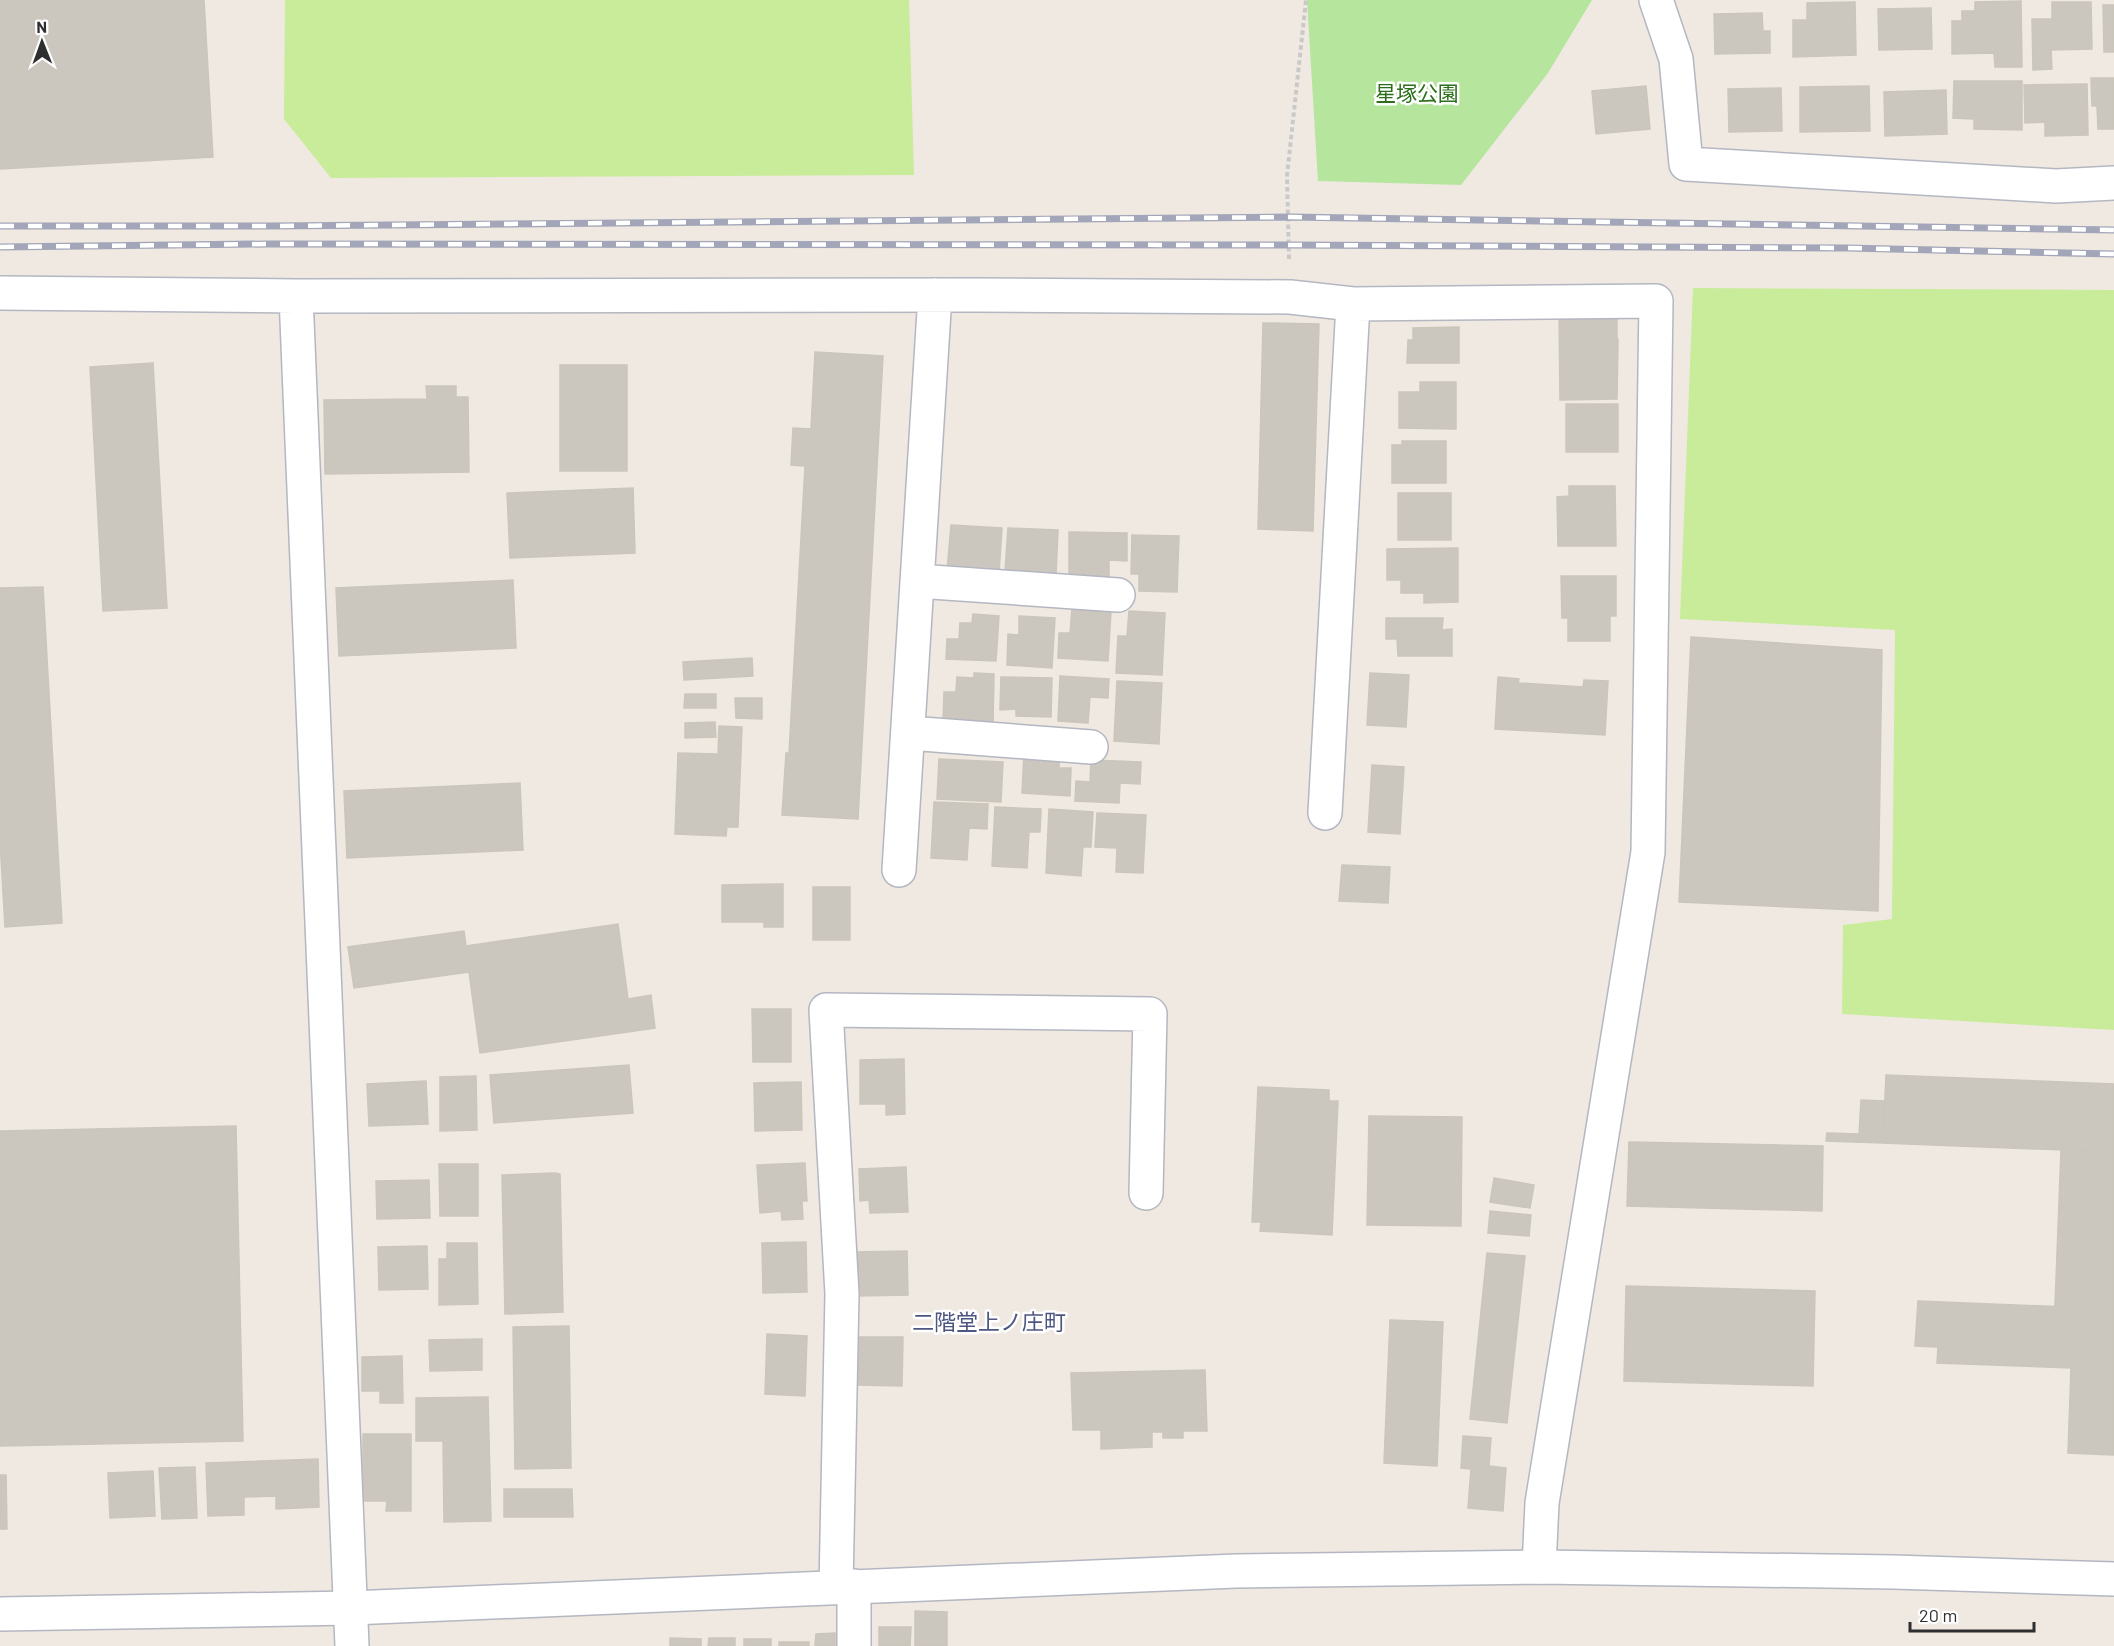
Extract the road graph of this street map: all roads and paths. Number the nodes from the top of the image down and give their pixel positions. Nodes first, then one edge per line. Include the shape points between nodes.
1 (1306, 0) edge
2 (1656, 0) edge
3 (2114, 183) edge
4 (0, 293) edge
5 (934, 295) junction
6 (296, 296) junction
7 (1290, 297) junction
8 (1353, 304) junction
9 (917, 581) junction
10 (1118, 595) dead end
11 (909, 733) junction
12 (1091, 747) dead end
13 (1325, 813) dead end
14 (899, 870) dead end
15 (1146, 1193) dead end
16 (1539, 1567) junction
17 (2114, 1579) edge
18 (845, 1587) junction
19 (351, 1608) junction
20 (0, 1614) edge
21 (352, 1646) edge
22 (854, 1646) edge

1 - 7 path via 1287,176
2 - 3 street via 1676,59 1686,165 2056,186
4 - 6 street
5 - 6 street
5 - 7 street
5 - 9 street
6 - 19 street
7 - 8 street
8 - 13 street
8 - 16 street via 1656,301 1648,852 1542,1503
9 - 10 street
9 - 11 street
11 - 12 street
11 - 14 street
15 - 18 street via 1150,1014 826,1010 842,1294
16 - 17 street
16 - 18 street via 1236,1571
18 - 19 street
18 - 22 street
19 - 20 street
19 - 21 street

